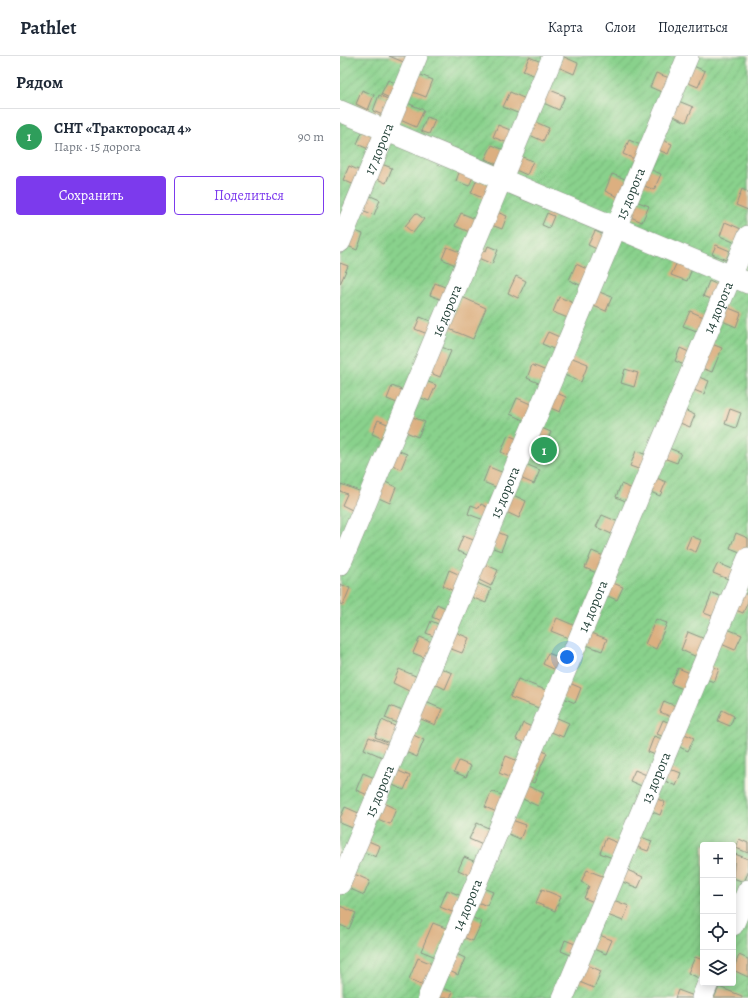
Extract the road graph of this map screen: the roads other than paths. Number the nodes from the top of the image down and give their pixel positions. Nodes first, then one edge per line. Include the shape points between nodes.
1 (417, 56) edge
2 (553, 56) edge
3 (688, 56) edge
4 (340, 111) edge
5 (386, 129) junction
6 (502, 180) junction
7 (616, 228) junction
8 (748, 236) edge
9 (340, 242) edge
10 (740, 279) edge
11 (748, 558) edge
12 (340, 565) edge
13 (340, 884) edge
14 (748, 890) edge
15 (736, 918) edge
16 (707, 986) edge
17 (428, 998) edge
18 (563, 998) edge
19 (702, 998) edge

1 - 5 street, 17 дорога
2 - 6 street, 16 дорога
3 - 7 street, 15 дорога
4 - 5 street
5 - 6 street
5 - 9 street, 17 дорога
6 - 7 street
6 - 12 street, 16 дорога
7 - 10 street
7 - 13 street, 15 дорога
8 - 10 street, 14 дорога
10 - 17 street, 14 дорога
11 - 18 street, 13 дорога
14 - 15 street
16 - 19 street

